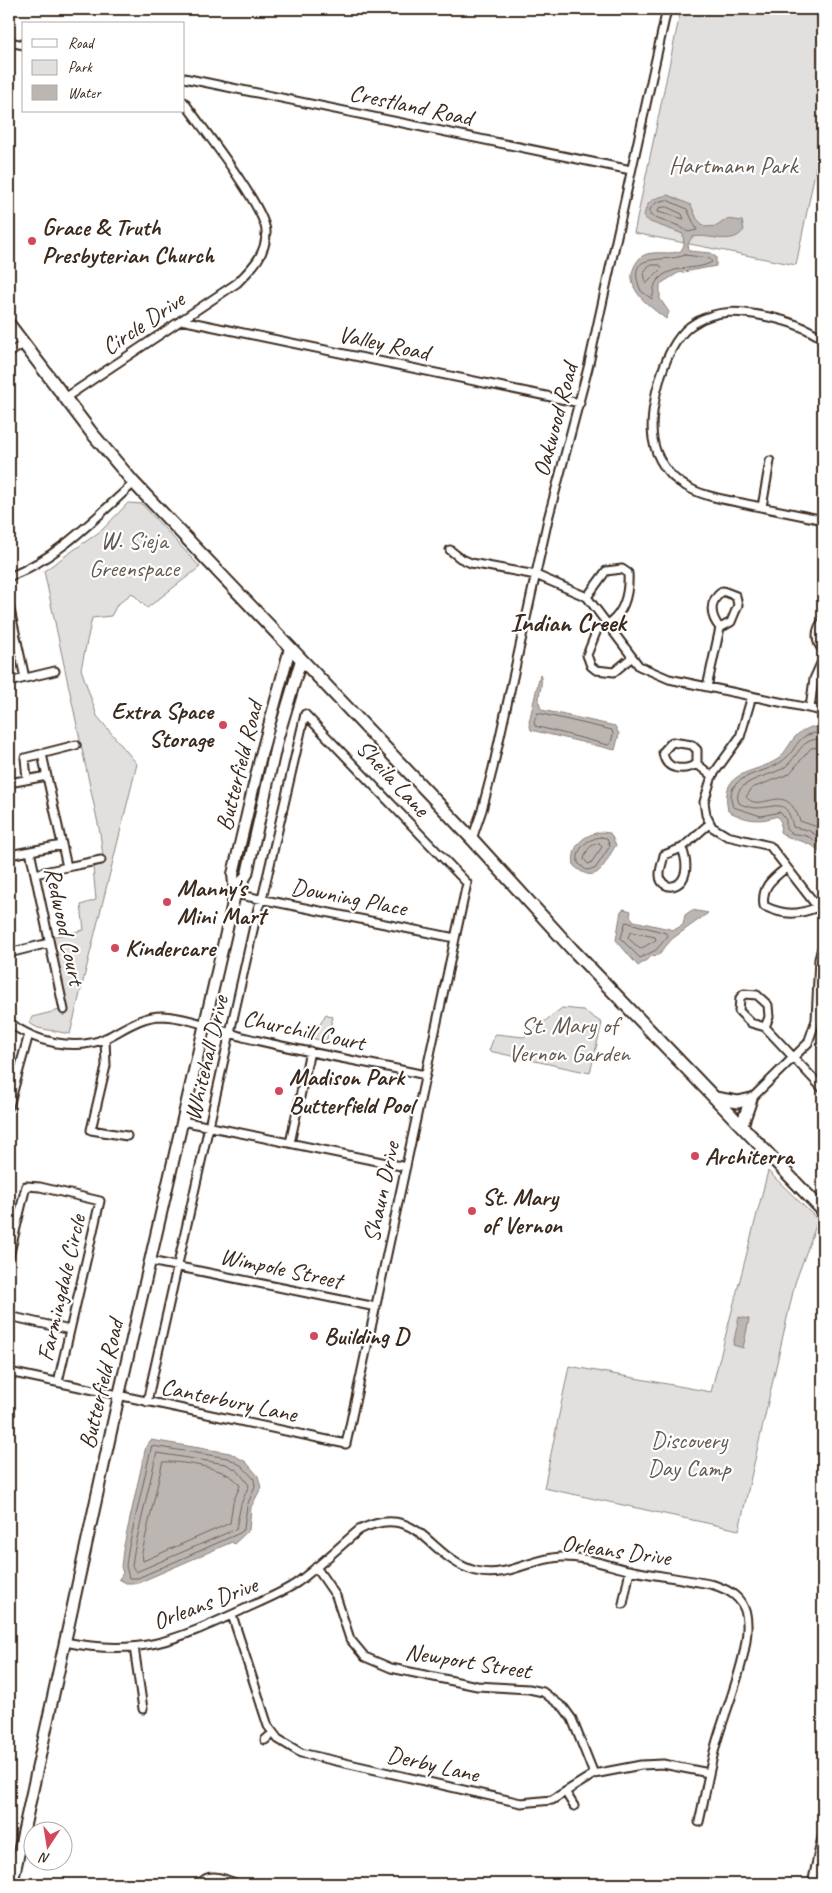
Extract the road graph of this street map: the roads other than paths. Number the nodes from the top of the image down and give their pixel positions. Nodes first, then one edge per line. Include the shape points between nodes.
1 (667, 9) edge
2 (9, 42) edge
3 (22, 45) edge
4 (185, 78) edge
5 (185, 103) edge
6 (631, 170) junction
7 (181, 320) junction
8 (9, 324) edge
9 (823, 339) edge
10 (17, 341) edge
11 (9, 353) edge
12 (65, 398) junction
13 (580, 403) junction
14 (770, 461) dead end
15 (134, 483) junction
16 (762, 507) junction
17 (823, 520) edge
18 (450, 550) dead end
19 (536, 575) junction
20 (9, 577) edge
21 (587, 597) junction
22 (9, 604) edge
23 (823, 621) edge
24 (609, 624) junction
25 (720, 628) junction
26 (17, 641) junction
27 (9, 642) edge
28 (290, 648) junction
29 (823, 650) edge
30 (631, 658) junction
31 (823, 659) edge
32 (301, 660) junction
33 (55, 671) dead end
34 (25, 678) junction
35 (9, 682) edge
36 (707, 687) junction
37 (752, 696) junction
38 (810, 708) junction
39 (823, 711) edge
40 (303, 723) joint
41 (76, 745) dead end
42 (42, 754) junction
43 (697, 764) junction
44 (47, 776) junction
45 (712, 776) junction
46 (27, 779) junction
47 (9, 783) edge
48 (710, 823) junction
49 (472, 838) junction
50 (62, 845) junction
51 (682, 848) junction
52 (30, 851) junction
53 (9, 855) edge
54 (101, 860) dead end
55 (67, 867) junction
56 (786, 868) junction
57 (35, 874) junction
58 (460, 876) joint
59 (234, 894) junction
60 (262, 899) junction
61 (818, 907) junction
62 (823, 914) edge
63 (455, 938) junction
64 (50, 943) junction
65 (823, 944) edge
66 (9, 953) edge
67 (821, 990) edge
68 (64, 1010) dead end
69 (9, 1022) edge
70 (204, 1026) junction
71 (765, 1026) junction
72 (230, 1033) junction
73 (29, 1034) junction
74 (105, 1038) junction
75 (310, 1051) junction
76 (793, 1058) junction
77 (426, 1075) junction
78 (823, 1089) edge
79 (715, 1098) junction
80 (751, 1099) junction
81 (9, 1106) edge
82 (182, 1121) junction
83 (742, 1125) junction
84 (209, 1126) junction
85 (127, 1136) dead end
86 (290, 1143) junction
87 (406, 1166) junction
88 (823, 1211) edge
89 (11, 1240) edge
90 (9, 1257) edge
91 (150, 1261) junction
92 (178, 1266) junction
93 (376, 1307) junction
94 (9, 1316) edge
95 (70, 1330) junction
96 (9, 1372) edge
97 (58, 1382) junction
98 (119, 1396) junction
99 (147, 1402) junction
100 (331, 1441) joint
101 (316, 1567) junction
102 (630, 1570) junction
103 (622, 1604) dead end
104 (232, 1614) junction
105 (64, 1642) junction
106 (134, 1647) junction
107 (143, 1709) dead end
108 (273, 1733) junction
109 (265, 1740) dead end
110 (709, 1773) junction
111 (594, 1774) junction
112 (566, 1793) junction
113 (574, 1806) dead end
114 (699, 1822) dead end
115 (823, 1833) edge
116 (821, 1858) edge
117 (12, 1884) edge
118 (200, 1884) edge
119 (240, 1884) edge
120 (812, 1884) edge

1 - 6 street, Oakwood Road
2 - 3 street
4 - 6 street, Crestland Road
5 - 7 street, Circle Drive via 259,209 266,231 263,250 252,269
6 - 13 street, Oakwood Road
7 - 12 street, Circle Drive
7 - 13 street, Valley Road
8 - 10 main road
9 - 16 street via 796,323 731,311 713,314 693,323 675,342 665,360 652,423 659,458 683,485 697,492
10 - 11 street
10 - 12 main road
12 - 15 main road
13 - 19 street, Oakwood Road
14 - 16 street
15 - 20 street via 71,540
15 - 28 main road
16 - 17 street
18 - 19 street via 472,563
19 - 21 street
19 - 49 street, Oakwood Road via 493,768
21 - 24 street
21 - 24 street via 606,571 622,569 628,573 629,588 622,609
22 - 26 street
23 - 29 street via 817,638
24 - 30 street
24 - 30 street via 597,630 592,641 587,655 591,666 596,670 614,672
25 - 25 street via 735,618 738,600 732,593 723,591 714,599 711,614
25 - 36 street
26 - 27 street
26 - 34 street
28 - 32 main road
28 - 59 main road, Butterfield Road via 233,874
30 - 36 street via 639,666 669,680
31 - 38 street via 814,679
32 - 49 main road
32 - 59 main road, Butterfield Road via 276,746 247,874
33 - 34 street
34 - 35 street
36 - 37 street
37 - 38 street
37 - 45 street via 740,737
38 - 39 street
40 - 58 street, Sheila Lane via 305,714
40 - 60 street, Whitehall Drive
41 - 42 street
42 - 44 street
42 - 46 street via 25,758
43 - 43 street via 697,750 692,745 672,742 663,752 664,760 670,766 685,770
43 - 45 street
44 - 46 street
44 - 50 street
45 - 48 street via 704,802
46 - 47 street
48 - 51 street
48 - 56 street via 727,836 770,846
49 - 79 main road
50 - 52 street
50 - 55 street
51 - 51 street via 664,854 659,875 662,882 670,886 684,880 687,864
52 - 53 street
52 - 57 street, Redwood Court
54 - 55 street
55 - 57 street
56 - 61 street
56 - 61 street via 766,887 764,906 799,914
57 - 64 street, Redwood Court
58 - 63 street, Shaun Drive via 467,883
59 - 60 street, Downing Place
59 - 70 main road, Butterfield Road
60 - 63 street, Downing Place
60 - 72 street, Whitehall Drive
61 - 62 street
63 - 77 street, Shaun Drive
64 - 66 street
64 - 68 street, Redwood Court
65 - 67 street via 819,959
67 - 76 street via 813,1032 808,1043
69 - 73 street, Churchill Court
70 - 72 street, Churchill Court
70 - 74 street, Churchill Court via 171,1017 155,1017 132,1023
70 - 82 main road, Butterfield Road
71 - 71 street via 769,1017 768,1005 757,995 744,994 740,998 739,1012 751,1023
71 - 76 street
72 - 75 street, Churchill Court
72 - 84 street, Whitehall Drive
73 - 74 street, Churchill Court via 54,1042 79,1044
73 - 81 street
74 - 85 street via 106,1066 91,1130
75 - 77 street, Churchill Court
75 - 86 street
76 - 78 street
76 - 80 street
77 - 87 street, Shaun Drive
79 - 80 main road via 731,1101
79 - 83 main road
80 - 83 main road
82 - 84 street
82 - 91 main road, Butterfield Road
83 - 88 main road
84 - 86 street
84 - 92 street, Whitehall Drive
86 - 87 street
87 - 93 street, Shaun Drive
89 - 90 street, Farmingdale Circle
89 - 95 street, Farmingdale Circle via 26,1186 100,1201
91 - 92 street, Wimpole Street
91 - 98 main road, Butterfield Road
92 - 93 street, Wimpole Street
92 - 99 street, Whitehall Drive
93 - 100 street, Shaun Drive via 346,1444
94 - 95 street
95 - 97 street, Farmingdale Circle
96 - 97 street, Canterbury Lane
97 - 98 street, Canterbury Lane
98 - 99 street, Canterbury Lane
98 - 105 main road, Butterfield Road
99 - 100 street, Canterbury Lane
101 - 102 street, Orleans Drive via 360,1530 389,1521 418,1530 454,1562 474,1571 500,1573 561,1557
101 - 104 street, Orleans Drive via 297,1582
101 - 111 street, Newport Street via 336,1596 350,1639 365,1657 392,1668 477,1686 542,1692 559,1703 572,1719
102 - 103 street
102 - 110 street, Orleans Drive via 727,1590 736,1595 746,1612 746,1636 734,1691
104 - 106 street, Orleans Drive via 174,1640
104 - 108 street, Derby Lane
105 - 106 street, Orleans Drive via 93,1648
105 - 117 main road, Butterfield Road
106 - 107 street
108 - 109 street
108 - 112 street, Derby Lane via 290,1748 315,1757 521,1803 552,1800
110 - 111 street, Derby Lane via 653,1764
110 - 114 street, Orleans Drive
111 - 112 street, Derby Lane
112 - 113 street
115 - 116 street
116 - 120 street
118 - 119 street via 214,1877

